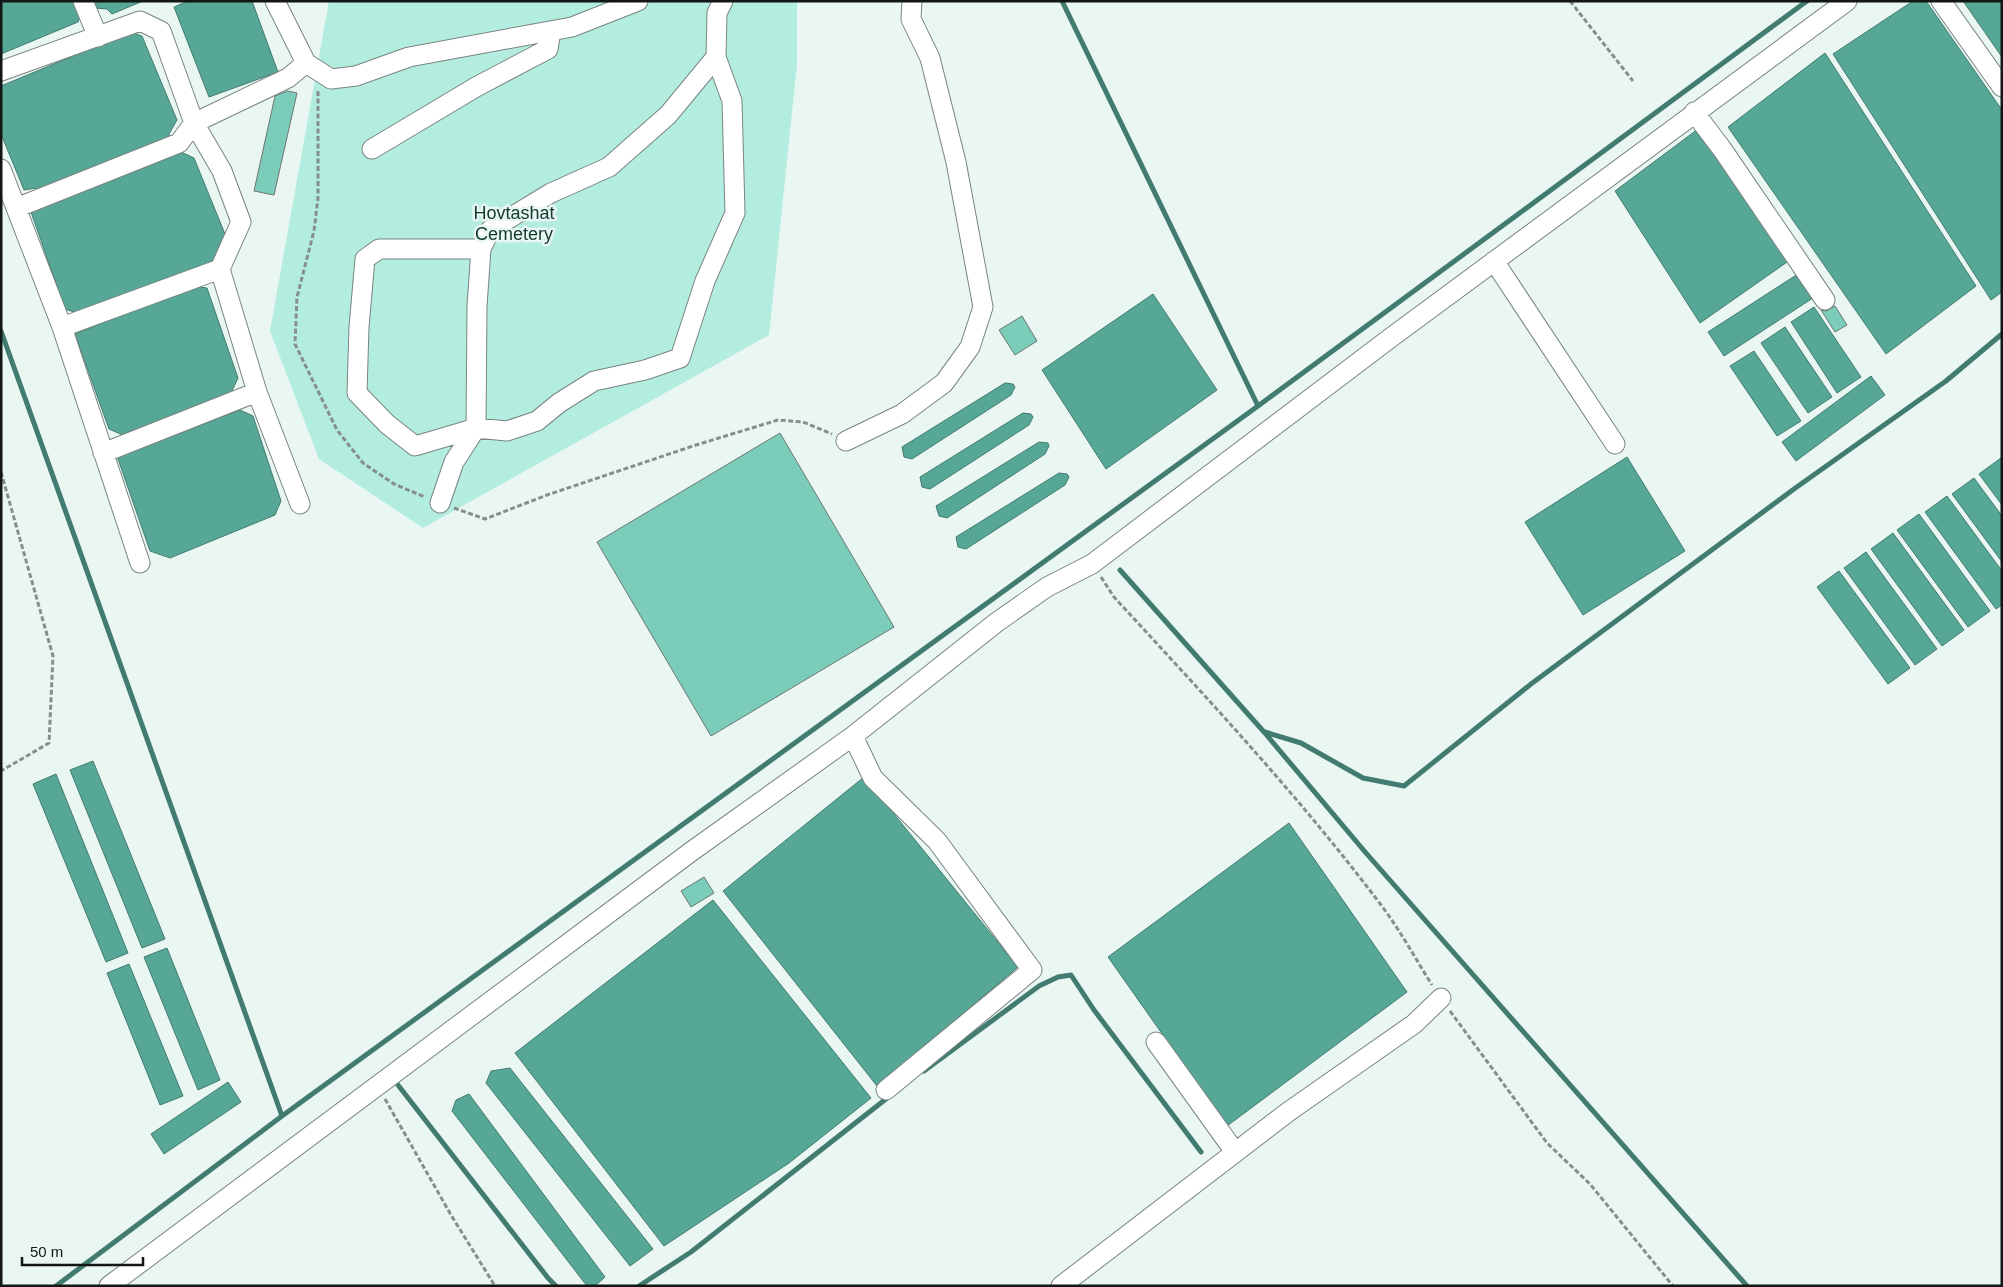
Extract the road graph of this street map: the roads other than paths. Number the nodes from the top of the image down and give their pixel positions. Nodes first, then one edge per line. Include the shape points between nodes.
1 (84, 1) edge
2 (275, 1) edge
3 (638, 1) edge
4 (723, 1) edge
5 (912, 1) edge
6 (1848, 1) edge
7 (1941, 1) edge
8 (551, 31) junction
9 (98, 36) junction
10 (716, 57) junction
11 (306, 63) junction
12 (1, 71) edge
13 (2002, 87) edge
14 (1694, 112) junction
15 (194, 123) junction
16 (372, 149) dead end
17 (1, 169) edge
18 (16, 208) junction
19 (481, 248) junction
20 (1494, 261) junction
21 (220, 270) junction
22 (1825, 300) dead end
23 (62, 327) junction
24 (257, 392) junction
25 (476, 428) junction
26 (846, 440) dead end
27 (1616, 444) dead end
28 (103, 453) junction
29 (440, 503) dead end
30 (300, 504) dead end
31 (140, 563) dead end
32 (853, 736) junction
33 (1441, 998) road end
34 (1156, 1042) dead end
35 (886, 1090) dead end
36 (1235, 1152) junction
37 (109, 1286) edge
38 (1061, 1286) edge

1 - 9 lane
2 - 11 lane
3 - 8 lane via 572,27
4 - 10 lane via 717,12
5 - 26 lane via 911,19 930,58 956,162 983,307 970,347 944,383 902,414
6 - 14 lane
7 - 13 lane
8 - 11 lane via 409,57 356,76 331,79
8 - 16 lane via 548,48
9 - 12 lane
9 - 15 lane via 140,21 161,31
10 - 19 lane via 668,115 609,167 551,193 490,230
10 - 25 lane via 732,101 735,213 705,281 680,358 645,370 594,381 537,421 507,431
11 - 15 lane via 288,78
14 - 20 lane
14 - 22 lane
15 - 18 lane via 179,143
15 - 21 lane via 222,171 241,222
17 - 18 lane
18 - 23 lane
19 - 25 lane
19 - 25 lane via 379,249 365,258 357,393 414,446
20 - 27 lane
20 - 32 lane via 1092,564 997,622
21 - 23 lane
21 - 24 lane
23 - 28 lane
24 - 28 lane
24 - 30 lane
25 - 29 lane via 454,462
28 - 31 lane
32 - 35 lane via 873,778 937,841 1032,970
32 - 37 lane via 776,789
33 - 36 lane via 1414,1024
34 - 36 lane
36 - 38 lane

